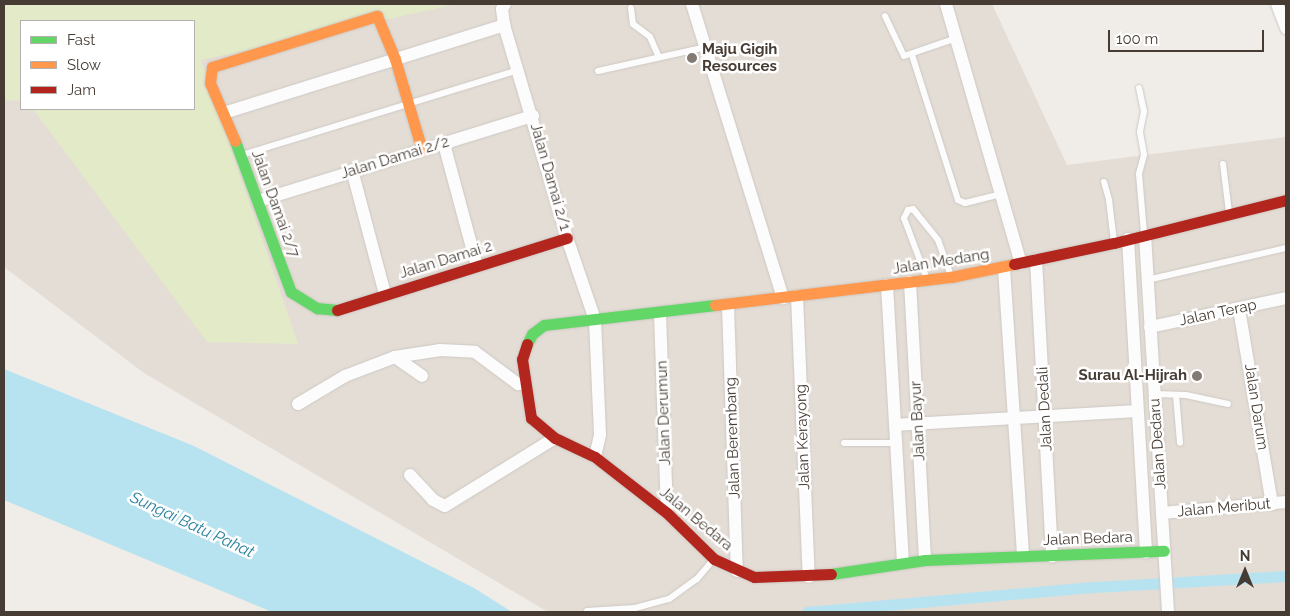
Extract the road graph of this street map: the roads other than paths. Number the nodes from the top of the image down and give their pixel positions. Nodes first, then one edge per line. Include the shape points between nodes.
1 (505, 4) edge
2 (692, 4) edge
3 (946, 4) edge
4 (1276, 4) edge
5 (631, 8) dead end
6 (885, 16) dead end
7 (504, 25) junction
8 (1286, 28) edge
9 (957, 38) junction
10 (707, 47) junction
11 (912, 55) junction
12 (659, 57) junction
13 (395, 59) junction
14 (519, 70) junction
15 (598, 71) dead end
16 (1139, 88) dead end
17 (409, 104) junction
18 (224, 113) junction
19 (533, 116) junction
20 (444, 144) junction
21 (422, 150) junction
22 (241, 156) junction
23 (1223, 164) dead end
24 (352, 170) junction
25 (1104, 182) dead end
26 (1002, 194) junction
27 (1286, 200) edge
28 (258, 201) junction
29 (1230, 214) junction
30 (1145, 235) junction
31 (567, 238) junction
32 (1128, 239) junction
33 (1114, 243) junction
34 (1286, 248) edge
35 (1036, 260) junction
36 (1021, 263) junction
37 (477, 266) junction
38 (1004, 268) junction
39 (951, 277) junction
40 (927, 280) junction
41 (1147, 280) junction
42 (910, 282) junction
43 (887, 285) junction
44 (386, 294) junction
45 (797, 296) junction
46 (782, 298) junction
47 (1286, 298) edge
48 (728, 305) junction
49 (1239, 309) junction
50 (334, 312) joint
51 (660, 313) junction
52 (595, 320) junction
53 (1150, 328) junction
54 (395, 357) junction
55 (422, 376) dead end
56 (524, 384) junction
57 (1154, 394) junction
58 (1176, 395) junction
59 (298, 404) dead end
60 (1228, 404) dead end
61 (1136, 411) junction
62 (1046, 415) junction
63 (1014, 417) junction
64 (918, 422) junction
65 (895, 425) junction
66 (555, 438) junction
67 (844, 442) dead end
68 (896, 443) junction
69 (1180, 443) dead end
70 (595, 457) junction
71 (410, 475) dead end
72 (1286, 502) edge
73 (1272, 504) junction
74 (667, 513) junction
75 (1162, 513) junction
76 (1146, 552) junction
77 (1023, 555) junction
78 (1052, 557) junction
79 (1165, 557) junction
80 (714, 559) junction
81 (925, 560) junction
82 (903, 562) junction
83 (737, 570) junction
84 (809, 577) junction
85 (1168, 608) edge
86 (587, 611) edge

1 - 7 street via 502,9
2 - 10 street
3 - 9 street
4 - 8 street
5 - 12 lane via 633,24 650,37
6 - 11 lane via 901,53
7 - 13 street
7 - 14 street, Jalan Damai 2/1
9 - 11 lane
9 - 26 street
10 - 12 lane
10 - 46 street
11 - 26 lane via 958,200 965,203
12 - 15 lane
13 - 17 street
13 - 18 street
13 - 18 street, Jalan Damai 2/7 via 381,23 377,16 372,15 212,67 210,83
14 - 17 lane
14 - 19 street, Jalan Damai 2/1
16 - 30 lane via 1144,111 1140,132 1144,155 1139,174
17 - 21 street
17 - 22 lane
18 - 22 street, Jalan Damai 2/7
19 - 20 street, Jalan Damai 2/2
19 - 31 street, Jalan Damai 2/1
20 - 21 street, Jalan Damai 2/2
20 - 37 street
21 - 24 street, Jalan Damai 2/2
22 - 28 street, Jalan Damai 2/7
23 - 29 lane
24 - 28 street, Jalan Damai 2/2
24 - 44 street
25 - 33 lane
26 - 36 street
27 - 29 street, Jalan Medang
28 - 50 street, Jalan Damai 2/7 via 290,292 317,308
29 - 30 street, Jalan Medang
30 - 32 street, Jalan Medang
30 - 41 street, Jalan Dedaru
31 - 37 street, Jalan Damai 2
31 - 52 street, Jalan Damai 2/1
32 - 33 street, Jalan Medang
32 - 61 street, Jalan Dedaru
33 - 35 street, Jalan Medang
34 - 41 lane
35 - 36 street, Jalan Medang
35 - 62 street, Jalan Dedali
36 - 38 street, Jalan Medang
37 - 44 street, Jalan Damai 2
38 - 39 street, Jalan Medang
38 - 63 street, Jalan Dedali
39 - 40 street, Jalan Medang
39 - 40 lane via 938,240 912,209 904,218
40 - 42 street, Jalan Medang
41 - 53 street, Jalan Dedaru
42 - 43 street, Jalan Medang
42 - 64 street, Jalan Bayur
43 - 45 street, Jalan Medang
43 - 65 street, Jalan Bayur
44 - 50 street, Jalan Damai 2
45 - 46 street, Jalan Medang
45 - 84 street, Jalan Kerayong
46 - 48 street, Jalan Medang
47 - 49 street, Jalan Terap
48 - 51 street, Jalan Medang
48 - 83 street, Jalan Berembang
49 - 53 street, Jalan Terap
49 - 73 street, Jalan Darum
51 - 52 street, Jalan Medang
51 - 74 street, Jalan Derumun
52 - 56 street, Jalan Bedara via 544,325 532,334 522,359
52 - 70 street, Jalan Damai 2/1 via 600,435
53 - 57 street, Jalan Dedaru
54 - 55 street
54 - 56 street via 440,350 475,352 518,384
54 - 59 street via 345,376
56 - 66 street, Jalan Bedara via 531,418
57 - 58 lane
57 - 75 street, Jalan Dedaru
58 - 60 lane
58 - 69 lane
61 - 62 street
61 - 76 street, Jalan Dedaru
62 - 63 street
62 - 78 street, Jalan Dedali
63 - 64 street
63 - 77 street, Jalan Dedali
64 - 65 street
64 - 81 street, Jalan Bayur
65 - 68 street, Jalan Bayur
66 - 70 street, Jalan Bedara
66 - 71 street via 445,506 434,500
67 - 68 lane
68 - 82 street, Jalan Bayur
70 - 74 street, Jalan Bedara
72 - 73 street, Jalan Meribut
73 - 75 street, Jalan Meribut
74 - 80 street, Jalan Bedara
75 - 79 street, Jalan Dedaru
76 - 78 street, Jalan Bedara
76 - 79 street, Jalan Bedara
77 - 78 street, Jalan Bedara
77 - 81 street, Jalan Bedara
79 - 85 street, Jalan Dedaru
80 - 83 street, Jalan Bedara
80 - 86 lane via 697,579 669,599 634,608
81 - 82 street, Jalan Bedara
82 - 84 street, Jalan Bedara
83 - 84 street, Jalan Bedara via 770,579

